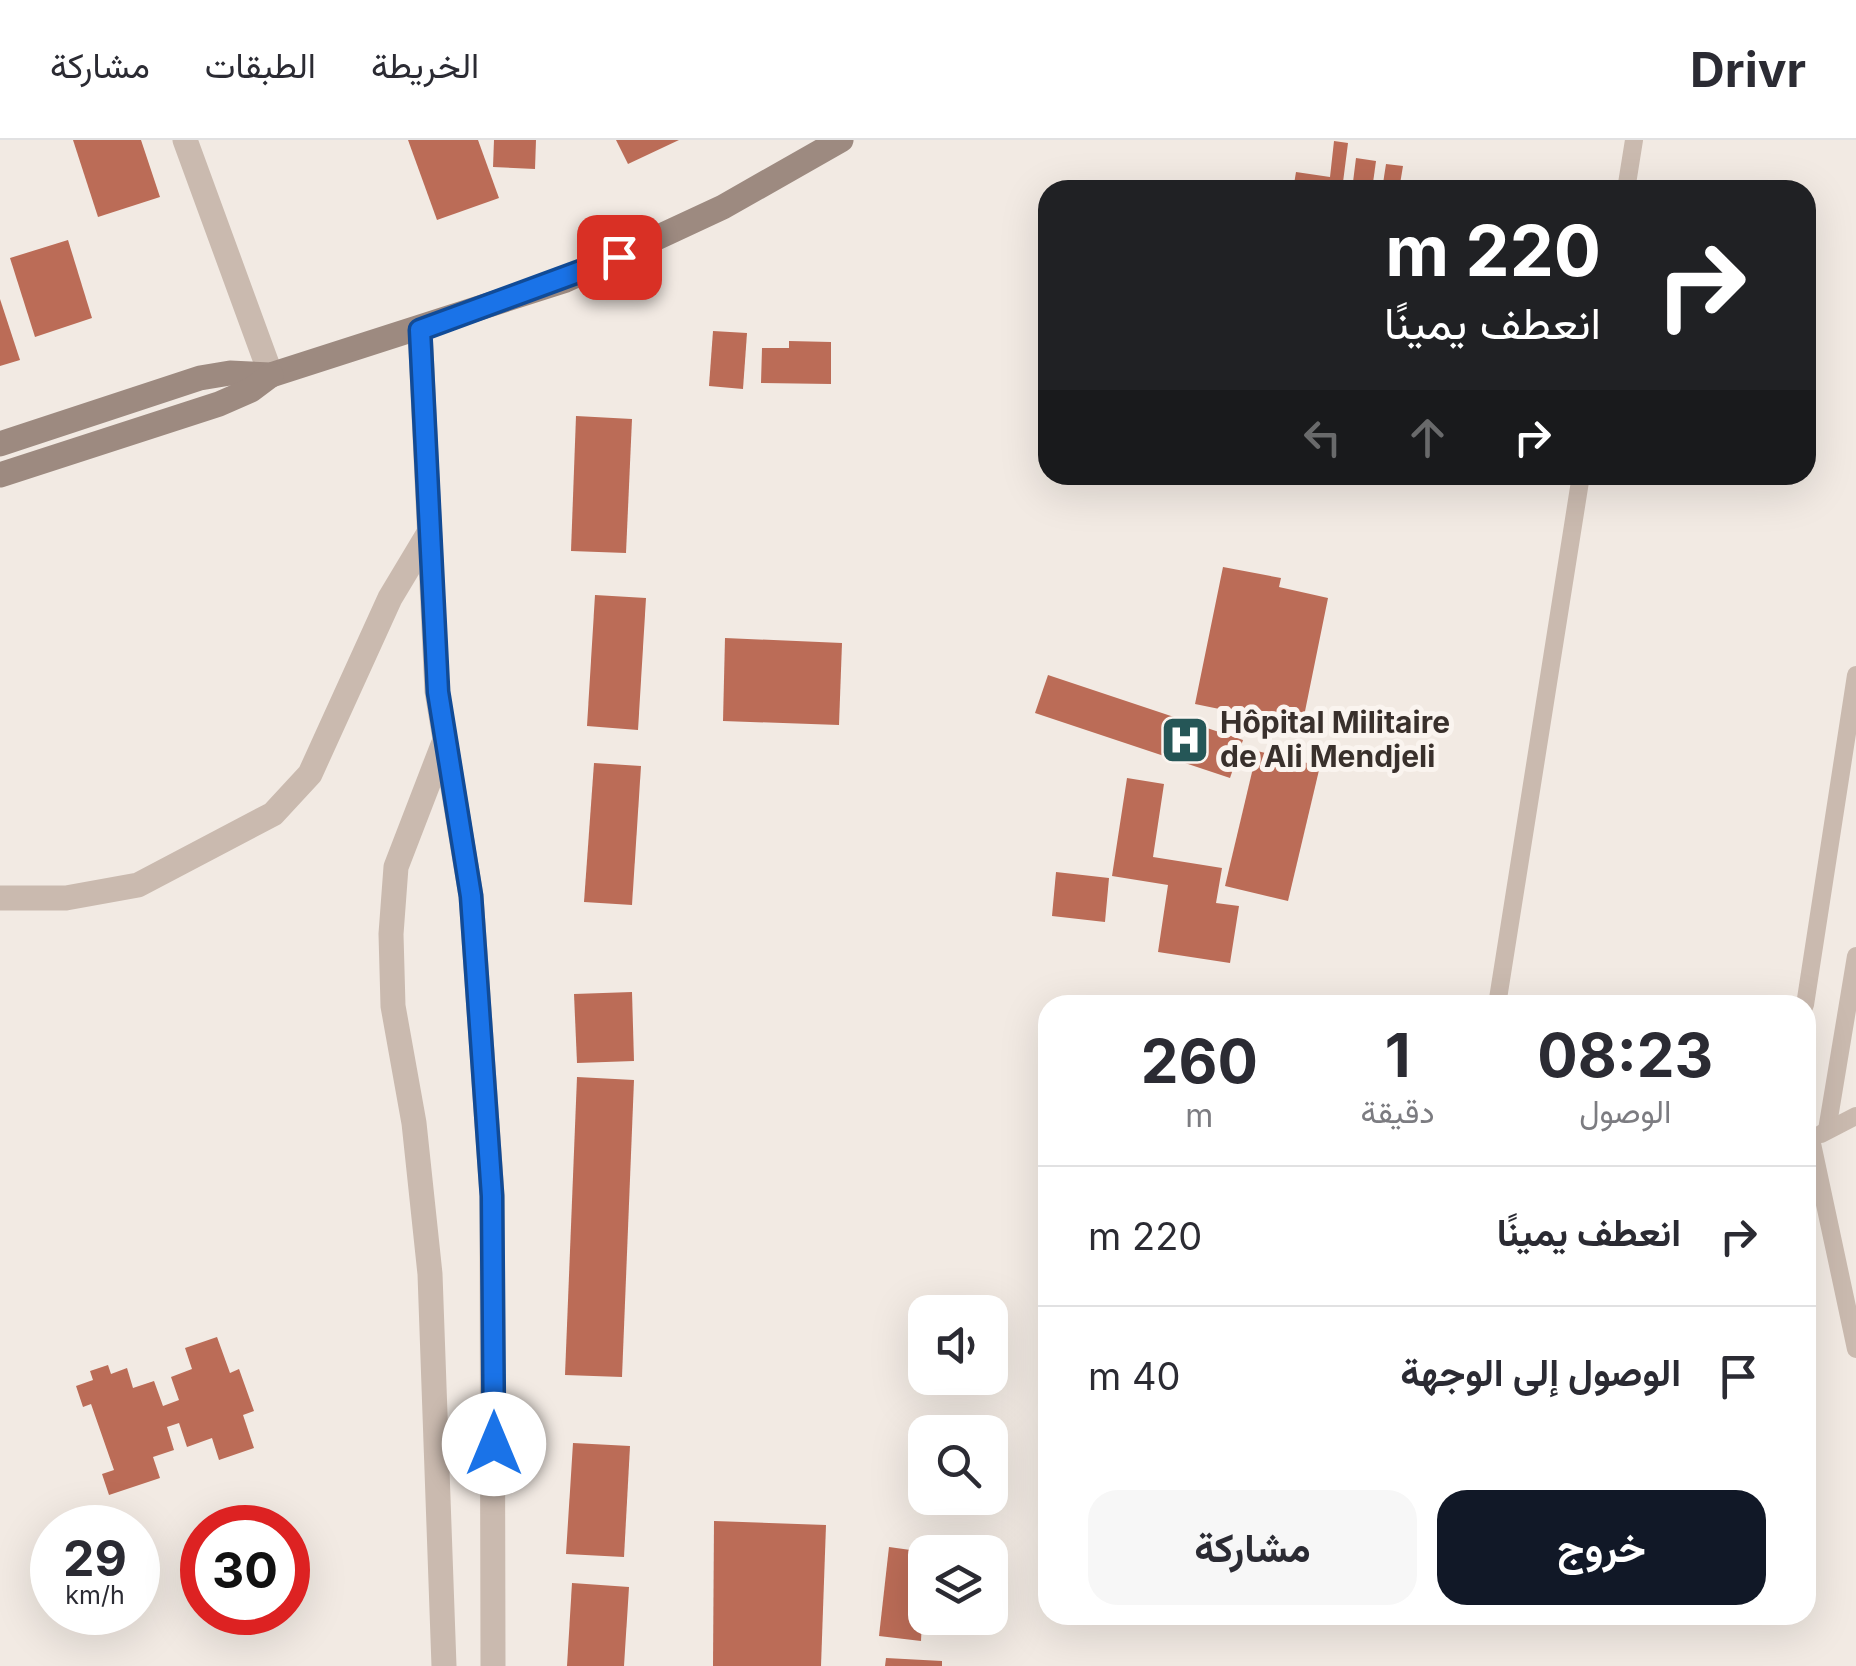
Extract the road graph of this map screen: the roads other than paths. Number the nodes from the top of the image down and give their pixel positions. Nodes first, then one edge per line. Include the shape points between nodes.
1 (185, 140) edge
2 (841, 140) edge
3 (1634, 140) edge
4 (1628, 180) edge
5 (420, 330) junction
6 (271, 375) junction
7 (0, 444) edge
8 (0, 475) edge
9 (1579, 485) edge
10 (428, 533) junction
11 (1856, 675) edge
12 (445, 741) junction
13 (0, 898) edge
14 (1856, 956) edge
15 (1499, 995) edge
16 (1807, 995) edge
17 (1856, 1116) edge
18 (1816, 1128) edge
19 (1816, 1136) edge
20 (1816, 1147) edge
21 (1856, 1350) edge
22 (444, 1666) edge
23 (493, 1666) edge

1 - 6 street
2 - 5 main road via 645,246
3 - 4 lane
5 - 6 main road
5 - 10 street
6 - 7 main road via 200,378
6 - 8 main road via 219,404
9 - 15 lane
10 - 12 street
10 - 13 street via 390,598 310,774 273,814 138,885 66,898
11 - 16 lane
12 - 22 street via 396,868 391,934 393,1006 430,1274
12 - 23 street via 471,896 492,1196
14 - 18 lane
17 - 19 lane
20 - 21 lane

